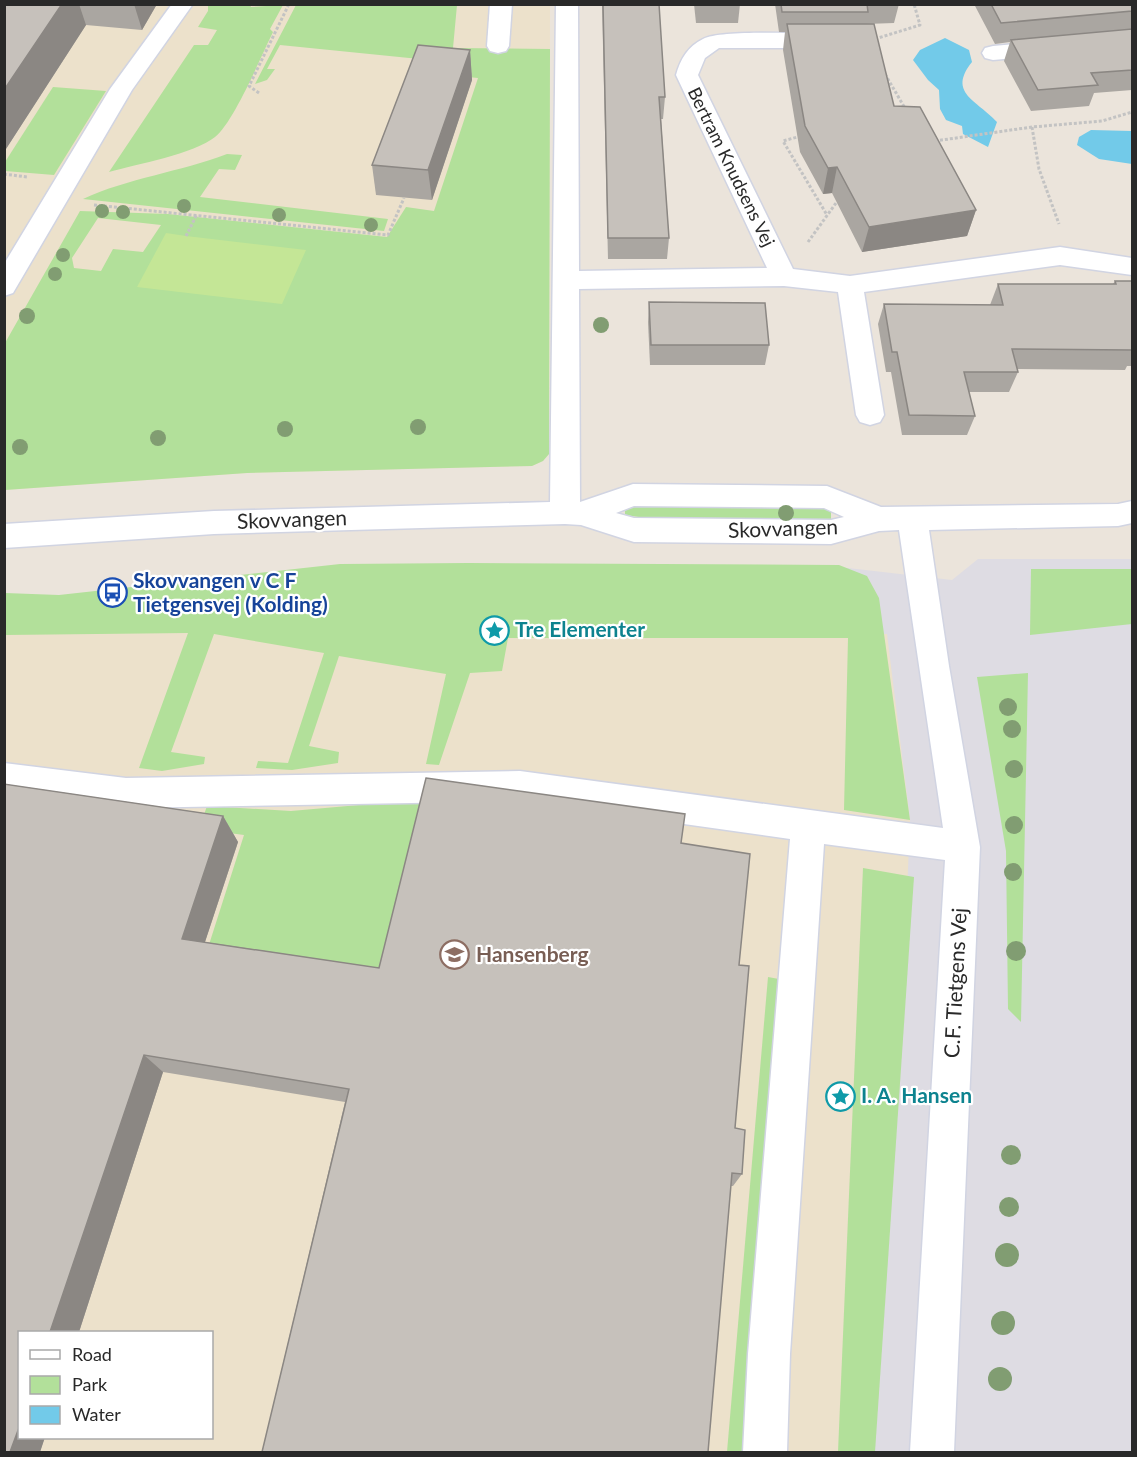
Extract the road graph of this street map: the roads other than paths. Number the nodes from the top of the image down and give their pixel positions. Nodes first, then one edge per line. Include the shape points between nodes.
1 (183, 4) edge
2 (501, 4) edge
3 (567, 4) edge
4 (1132, 40) edge
5 (867, 41) edge
6 (498, 46) dead end
7 (993, 53) dead end
8 (1132, 266) edge
9 (784, 277) junction
10 (567, 280) junction
11 (850, 285) junction
12 (4, 287) edge
13 (870, 415) dead end
14 (573, 513) junction
15 (1128, 515) edge
16 (896, 519) junction
17 (4, 536) edge
18 (4, 778) edge
19 (808, 826) junction
20 (963, 847) junction
21 (765, 1452) edge
22 (932, 1452) edge

1 - 12 street via 121,89
2 - 6 street
3 - 10 street
4 - 7 street
5 - 9 street, Bertram Knudsens Vej via 716,41 692,56 687,75
8 - 11 street, Bertram Knudsens Vej via 1060,256
9 - 10 street, Bertram Knudsens Vej
9 - 11 street, Bertram Knudsens Vej
10 - 14 street
11 - 13 street
14 - 16 street, Skovvangen via 634,530 831,532
14 - 17 street, Skovvangen via 338,518
15 - 16 street, Skovvangen
16 - 20 street, C.F. Tietgens Vej via 933,666
18 - 19 street via 126,793 520,786
19 - 20 street
19 - 21 street
20 - 22 street, C.F. Tietgens Vej

